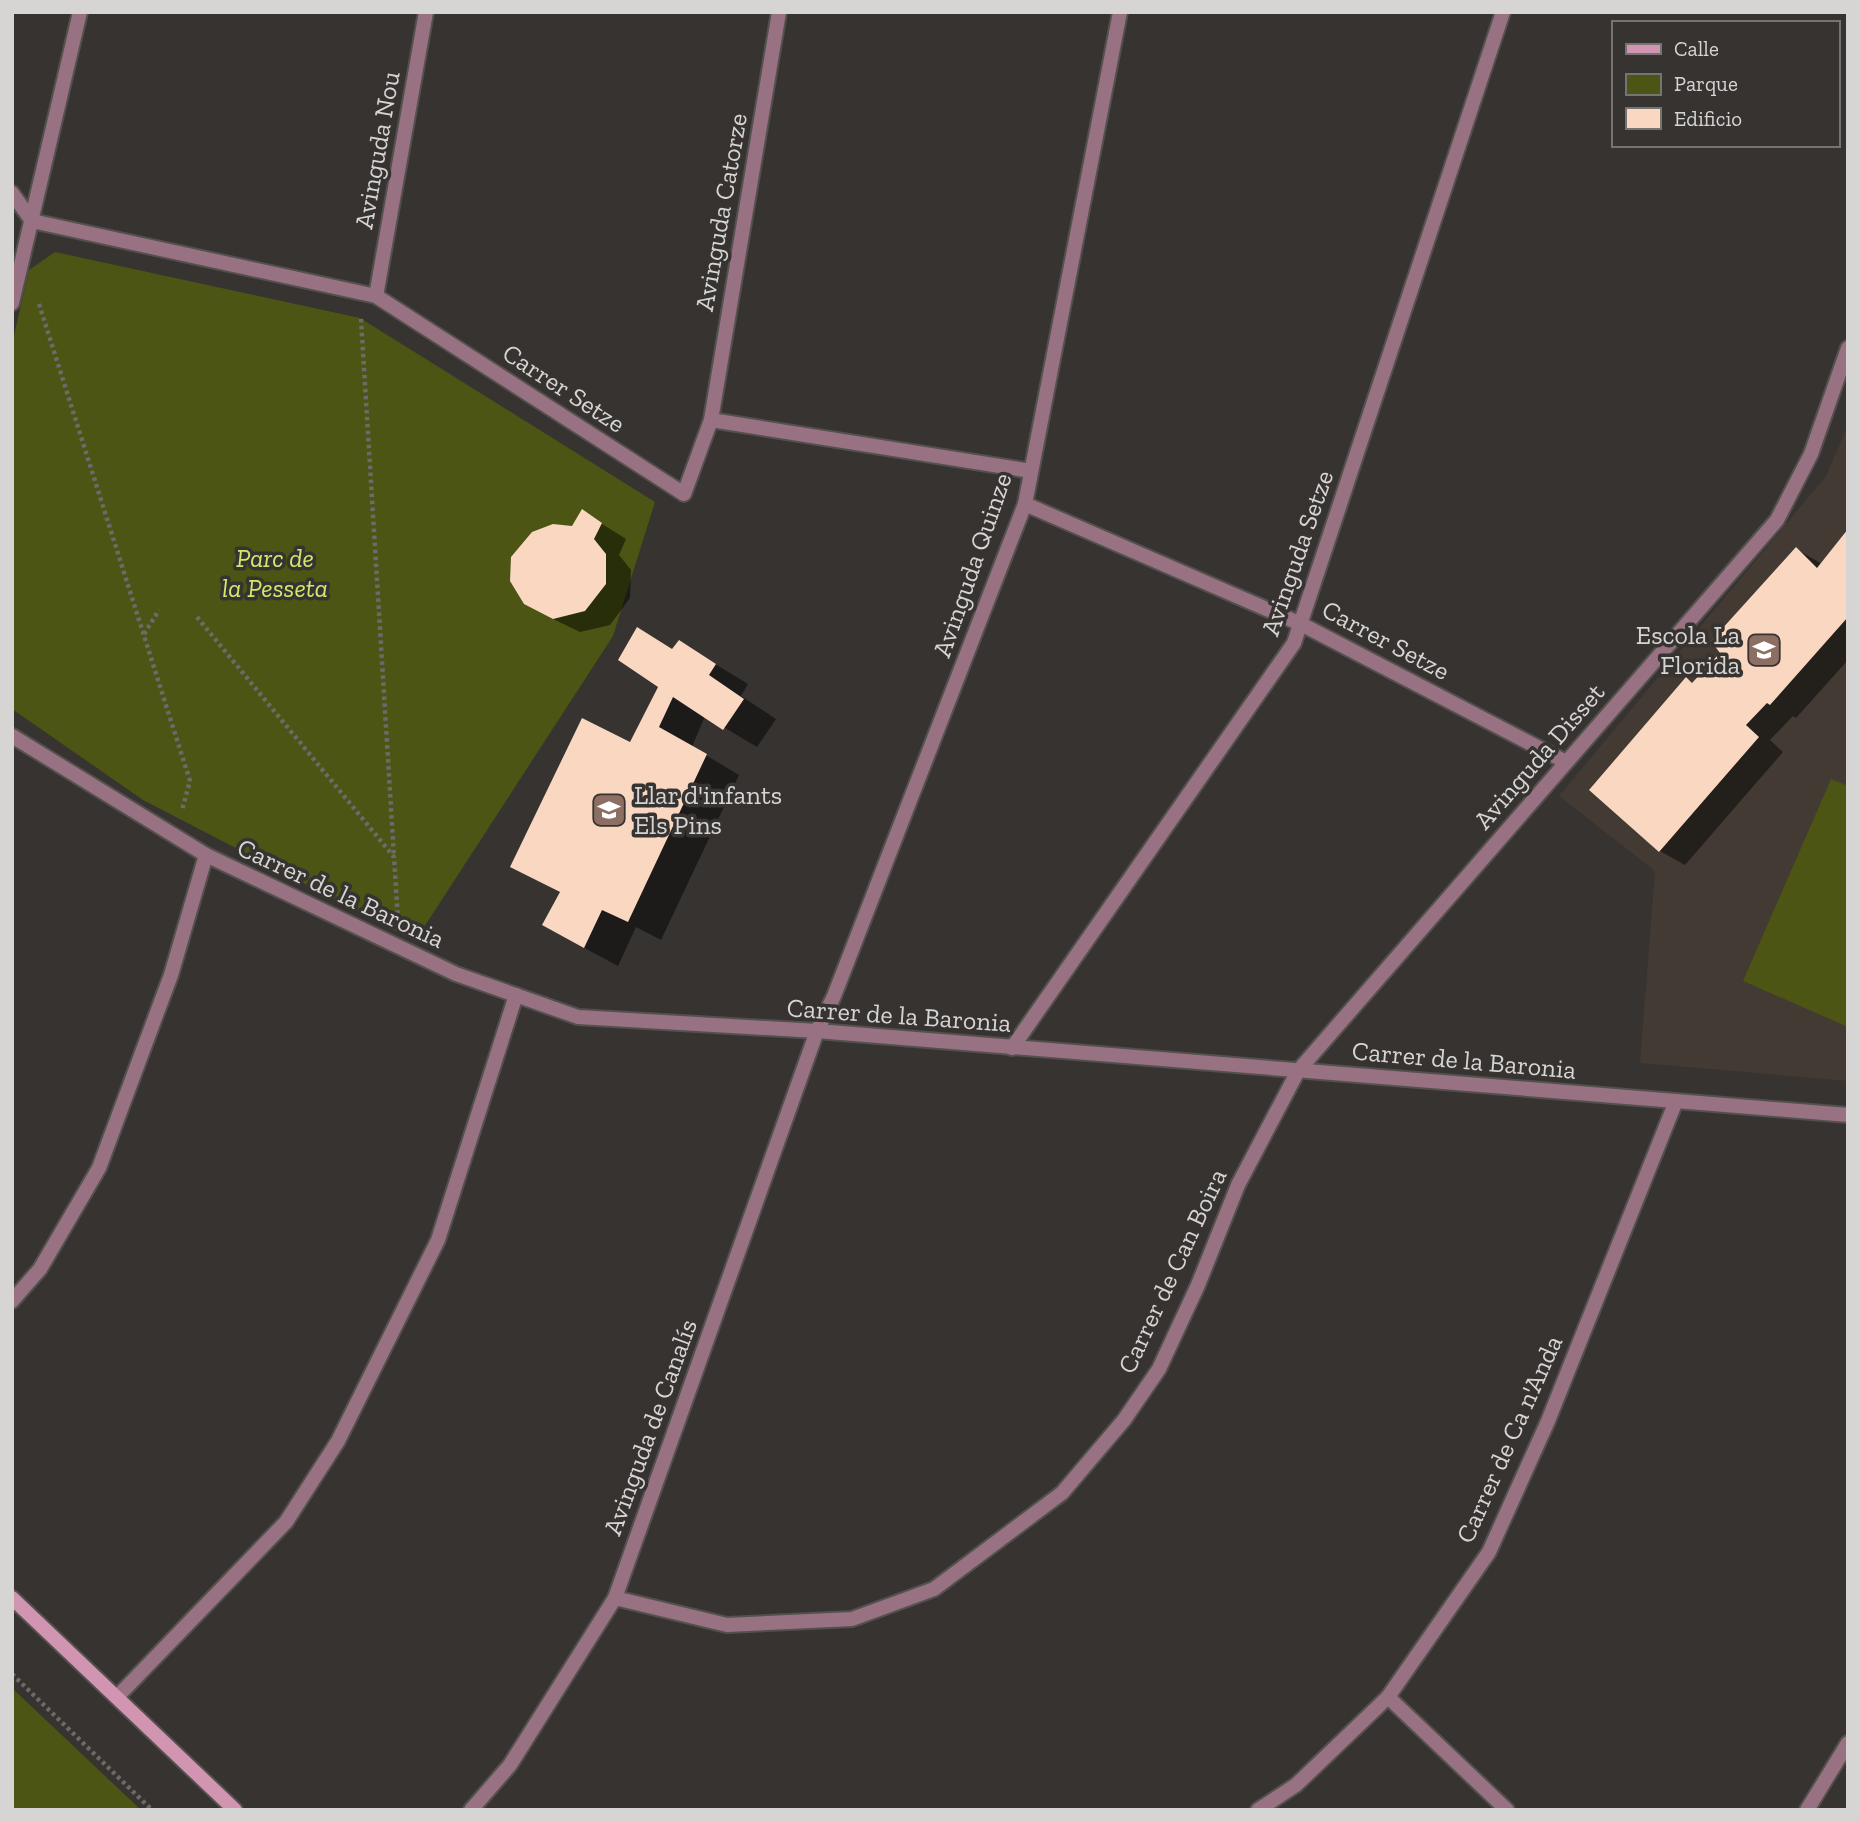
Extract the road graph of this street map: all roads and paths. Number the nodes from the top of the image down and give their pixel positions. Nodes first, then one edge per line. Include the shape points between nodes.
1 (80, 12) edge
2 (426, 12) edge
3 (779, 12) edge
4 (1120, 12) edge
5 (1503, 12) edge
6 (12, 193) edge
7 (32, 221) junction
8 (37, 296) dead end
9 (376, 296) junction
10 (12, 303) edge
11 (360, 318) dead end
12 (1848, 348) edge
13 (711, 420) junction
14 (1031, 471) junction
15 (1025, 504) junction
16 (159, 610) dead end
17 (197, 617) dead end
18 (1301, 624) junction
19 (144, 634) junction
20 (12, 736) edge
21 (1566, 762) junction
22 (180, 817) dead end
23 (206, 855) junction
24 (394, 856) junction
25 (398, 922) dead end
26 (516, 995) junction
27 (817, 1031) junction
28 (1012, 1048) junction
29 (1298, 1071) junction
30 (1676, 1101) junction
31 (1848, 1115) edge
32 (12, 1301) edge
33 (12, 1598) edge
34 (615, 1598) junction
35 (12, 1674) edge
36 (118, 1696) junction
37 (1388, 1697) junction
38 (1848, 1743) edge
39 (152, 1810) edge
40 (235, 1810) edge
41 (471, 1810) edge
42 (1258, 1810) edge
43 (1507, 1810) edge
44 (1807, 1810) edge

1 - 7 street
2 - 9 street, Avinguda Nou
3 - 13 street, Avinguda Catorze
4 - 14 street, Avinguda Quinze
5 - 18 street, Avinguda Setze
6 - 7 street
7 - 9 street, Carrer Setze
7 - 10 street
8 - 19 path
9 - 13 street, Carrer Setze via 684,494
11 - 24 path
12 - 21 street, Avinguda Disset via 1811,454 1777,520
13 - 14 street
14 - 15 street, Avinguda Quinze
15 - 18 street, Carrer Setze
15 - 27 street, Avinguda Quinze
16 - 19 path
17 - 24 path
18 - 21 street, Carrer Setze
18 - 28 street, Avinguda Setze via 1294,643
19 - 22 path via 190,781
20 - 23 street, Carrer de la Baronia
21 - 29 street, Avinguda Disset
23 - 26 street, Carrer de la Baronia via 456,974
23 - 32 street via 171,975 99,1168 40,1269
24 - 25 path
26 - 27 street, Carrer de la Baronia via 578,1017
26 - 36 street via 438,1240 338,1441 286,1522
27 - 28 street, Carrer de la Baronia
27 - 34 street, Avinguda de Canalís
28 - 29 street, Carrer de la Baronia
29 - 30 street, Carrer de la Baronia
29 - 34 street, Carrer de Can Boira via 1238,1185 1159,1369 1124,1420 1062,1493 934,1589 852,1619 727,1625
30 - 31 street, Carrer de la Baronia
30 - 37 street, Carrer de Ca n'Anda via 1548,1421 1489,1552
33 - 36 main road
34 - 41 street, Avinguda de Canalís via 510,1765
35 - 39 path
36 - 40 main road
37 - 42 street, Carrer de Ca n'Anda via 1296,1785
37 - 43 street
38 - 44 street

